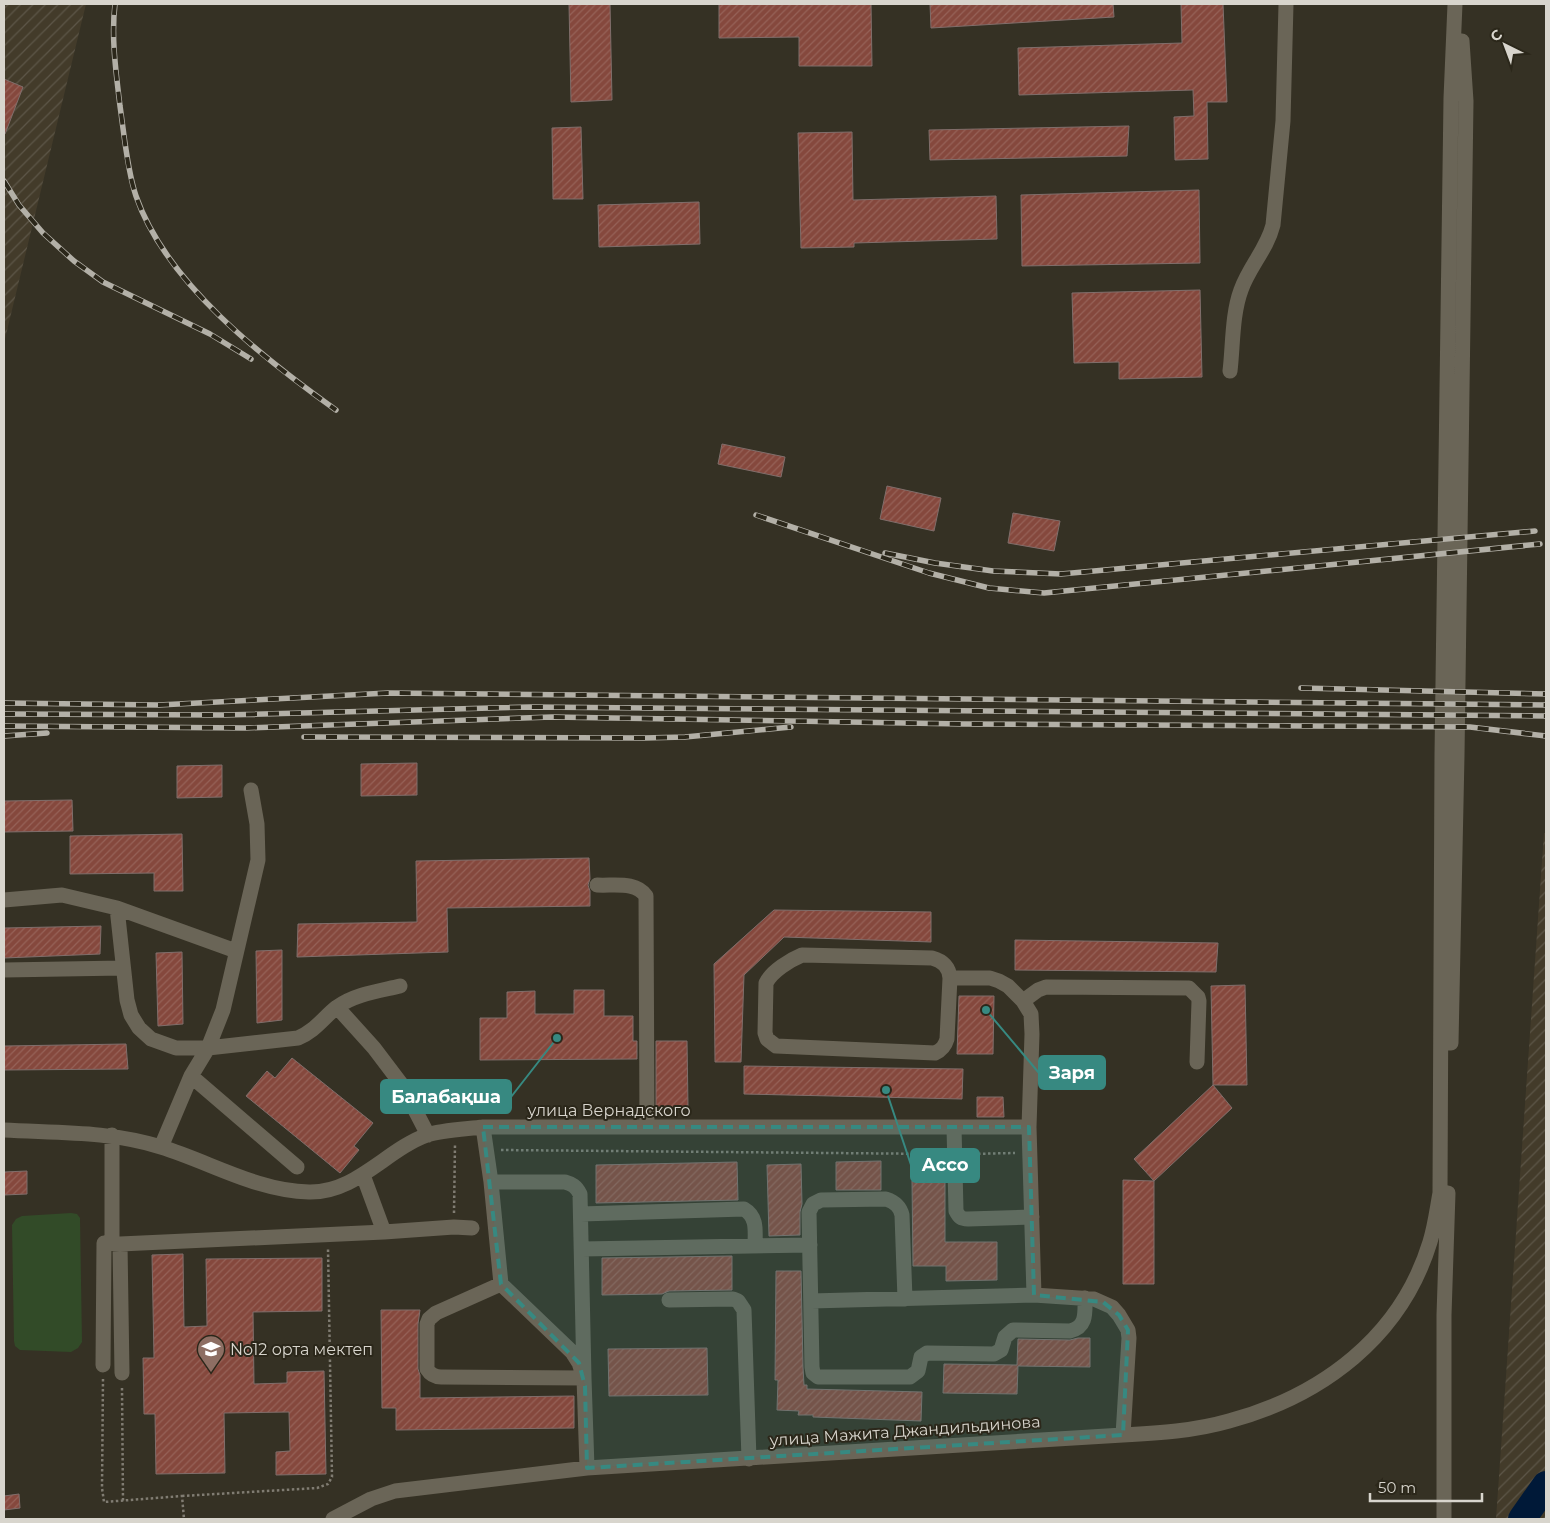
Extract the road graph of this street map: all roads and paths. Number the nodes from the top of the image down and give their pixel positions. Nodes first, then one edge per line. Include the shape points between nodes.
1 (1286, 4) edge
2 (1455, 4) edge
3 (1460, 4) edge
4 (1230, 371) dead end
5 (1453, 471) junction
6 (1450, 755) junction
7 (251, 790) dead end
8 (597, 885) dead end
9 (4, 900) edge
10 (117, 908) junction
11 (236, 951) junction
12 (123, 968) junction
13 (4, 970) edge
14 (950, 978) junction
15 (400, 986) dead end
16 (1024, 1000) junction
17 (338, 1007) junction
18 (208, 1048) junction
19 (1197, 1062) dead end
20 (192, 1076) junction
21 (483, 1127) junction
22 (647, 1127) junction
23 (954, 1127) junction
24 (1029, 1127) junction
25 (4, 1130) edge
26 (455, 1131) junction
27 (112, 1135) junction
28 (428, 1135) junction
29 (161, 1147) junction
30 (486, 1150) junction
31 (1030, 1152) junction
32 (955, 1154) junction
33 (297, 1166) dead end
34 (363, 1176) junction
35 (491, 1182) junction
36 (1440, 1193) junction
37 (581, 1214) junction
38 (1032, 1218) junction
39 (454, 1227) junction
40 (472, 1228) dead end
41 (384, 1232) junction
42 (328, 1234) junction
43 (116, 1244) junction
44 (810, 1245) junction
45 (755, 1246) junction
46 (582, 1249) junction
47 (1446, 1278) junction
48 (501, 1284) junction
49 (1034, 1295) junction
50 (1085, 1298) junction
51 (905, 1299) junction
52 (669, 1300) dead end
53 (811, 1301) junction
54 (103, 1365) joint
55 (122, 1373) joint
56 (584, 1378) junction
57 (1123, 1436) junction
58 (749, 1459) junction
59 (588, 1468) junction
60 (182, 1496) junction
61 (123, 1501) junction
62 (1444, 1514) edge
63 (184, 1519) edge
64 (333, 1519) edge

1 - 4 street via 1283,121 1273,225 1237,302
2 - 5 street via 1451,108
3 - 5 street via 1466,102
5 - 6 street
6 - 36 street
6 - 47 street
7 - 11 street via 257,824 258,860
8 - 22 street via 635,886 646,896
9 - 10 street via 62,895
10 - 11 street
10 - 12 street
11 - 18 street via 223,1010
12 - 13 street
12 - 18 street via 126,1000 139,1028 151,1039 176,1048
14 - 14 street via 947,1039 942,1049 934,1053 781,1047 771,1043 765,1033 766,984 769,978 802,955 932,958 947,966
14 - 16 street via 990,978 1008,986
15 - 17 street via 350,999
16 - 19 street via 1046,987 1190,988 1199,1001
16 - 24 street via 1032,1024
17 - 18 street via 319,1026 298,1038
17 - 28 street via 402,1086
18 - 20 street
20 - 29 street
20 - 33 street
21 - 22 street, улица Вернадского
21 - 26 street, улица Вернадского
21 - 30 street
22 - 23 street, улица Вернадского
23 - 24 street, улица Вернадского
23 - 32 street
24 - 31 street
25 - 27 street, улица Вернадского
26 - 28 street, улица Вернадского
26 - 39 path
27 - 29 street, улица Вернадского
27 - 43 street
28 - 34 street, улица Вернадского via 394,1152
29 - 34 street, улица Вернадского via 270,1188 310,1192 333,1188
30 - 32 path
30 - 35 street
31 - 32 path
31 - 38 street
32 - 38 street via 956,1211 960,1218
34 - 41 street
35 - 37 street via 572,1184 580,1194
35 - 48 street
36 - 47 street
36 - 57 street, улица Мажита Джандильдинова via 1430,1241 1403,1300 1374,1338 1338,1371 1306,1391 1228,1422
37 - 45 street via 744,1209 753,1216
37 - 46 street
38 - 49 street
39 - 40 street
39 - 41 street
41 - 42 street
42 - 43 street
42 - 60 path via 332,1477 328,1484 317,1488
43 - 54 street via 104,1243
43 - 55 street
44 - 45 street
44 - 51 street via 809,1212 813,1204 886,1199 894,1202 902,1215
44 - 53 street
45 - 46 street
46 - 56 street
47 - 62 street
48 - 56 street via 572,1352
48 - 56 street via 429,1319 426,1328 427,1369 430,1373 437,1377
49 - 50 street
49 - 51 street
50 - 53 street via 1081,1326 1076,1329 1013,1330 1006,1336 1001,1350 994,1354 928,1353 921,1357 918,1372 910,1377 822,1378 816,1376 812,1369
50 - 57 street via 1112,1307 1128,1330
51 - 53 street
52 - 58 street via 732,1299 744,1310
54 - 61 path via 104,1502
55 - 61 path
56 - 59 street
57 - 58 street, улица Мажита Джандильдинова
58 - 59 street, улица Мажита Джандильдинова
59 - 64 street, улица Мажита Джандильдинова via 395,1491 371,1498
60 - 61 path
60 - 63 path

